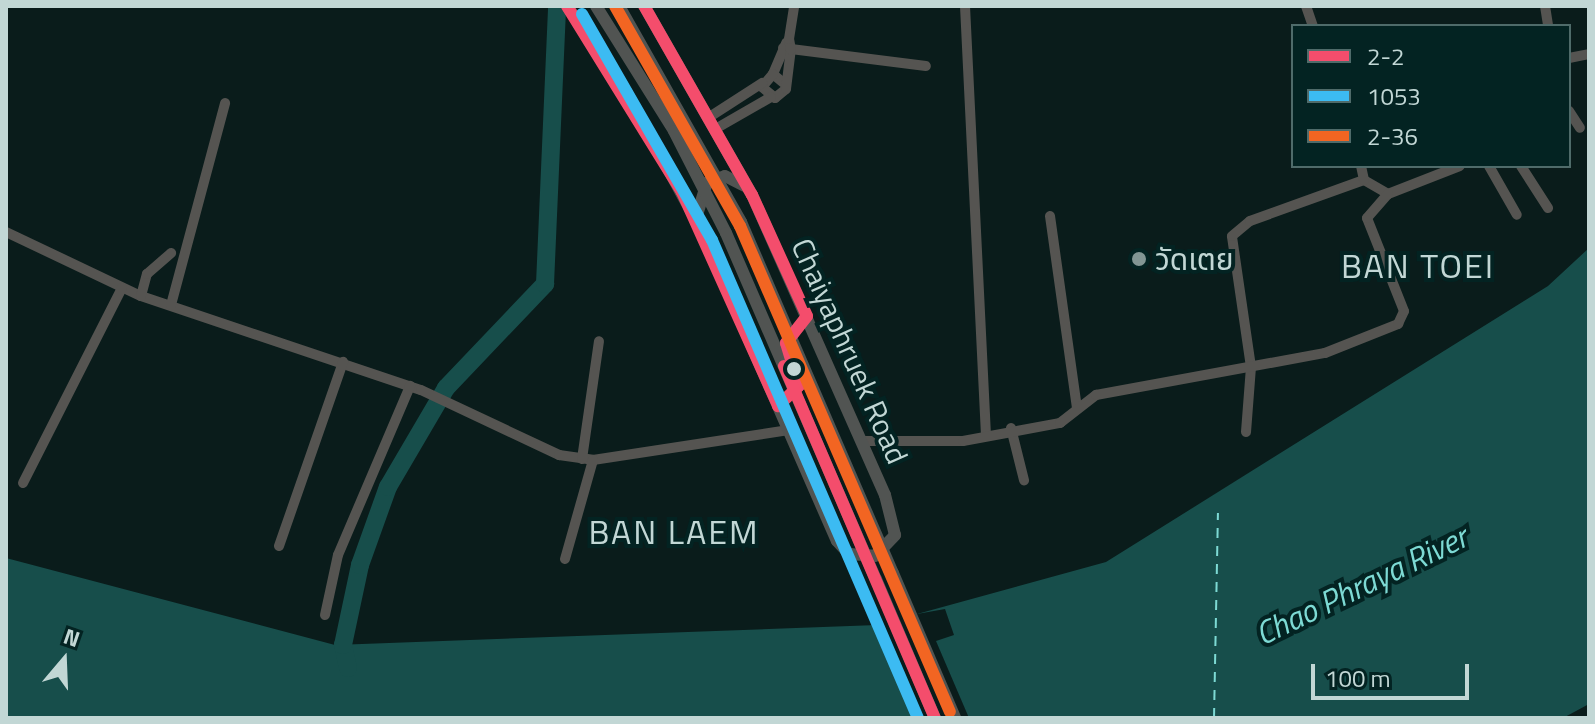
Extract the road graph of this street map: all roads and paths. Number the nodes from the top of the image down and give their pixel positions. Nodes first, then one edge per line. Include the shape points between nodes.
1 (567, 6) edge
2 (596, 6) edge
3 (619, 6) edge
4 (644, 6) edge
5 (794, 6) edge
6 (965, 6) edge
7 (788, 46) junction
8 (926, 66) dead end
9 (773, 74) junction
10 (763, 83) junction
11 (786, 85) junction
12 (771, 97) junction
13 (225, 103) dead end
14 (1571, 114) edge
15 (714, 122) junction
16 (1580, 128) dead end
17 (1361, 168) edge
18 (1455, 168) edge
19 (1490, 168) edge
20 (1522, 168) edge
21 (1364, 180) junction
22 (1388, 194) junction
23 (752, 195) junction
24 (1548, 208) dead end
25 (1517, 215) dead end
26 (1050, 216) dead end
27 (701, 230) junction
28 (6, 232) edge
29 (171, 253) dead end
30 (122, 288) junction
31 (141, 296) junction
32 (171, 305) junction
33 (599, 341) dead end
34 (343, 362) junction
35 (1251, 367) junction
36 (415, 388) junction
37 (1077, 408) junction
38 (1011, 428) junction
39 (789, 430) junction
40 (1246, 432) dead end
41 (986, 435) junction
42 (862, 441) junction
43 (588, 459) junction
44 (1024, 480) dead end
45 (23, 483) dead end
46 (279, 546) dead end
47 (565, 559) dead end
48 (325, 615) dead end
49 (935, 718) edge
50 (955, 718) edge

1 - 27 main road, Chaiyaphruek Road
2 - 49 main road, bridge via 674,131 726,233
3 - 50 main road, Chaiyaphruek Road, bridge via 741,222
4 - 15 main road, Chaiyaphruek Road
5 - 7 street
6 - 41 street
7 - 8 street
7 - 9 street
7 - 11 street
9 - 10 street
9 - 11 street
10 - 12 street
10 - 15 street
11 - 12 street
12 - 15 street
13 - 32 street
14 - 16 street
15 - 23 main road, Chaiyaphruek Road
17 - 21 street
18 - 22 street
19 - 25 street
20 - 24 street
21 - 22 street
21 - 35 street via 1236,231 1231,245
22 - 35 street via 1367,218 1403,321 1325,353
23 - 27 main road via 735,178 707,183 696,207
23 - 42 main road, Chaiyaphruek Road
26 - 37 street
27 - 39 main road, Chaiyaphruek Road
28 - 30 street
29 - 31 street via 147,274
30 - 31 street
30 - 45 street
31 - 32 street
32 - 34 street
33 - 43 street
34 - 36 street
34 - 46 street
35 - 37 street via 1096,395
35 - 40 street
36 - 43 street via 532,445
36 - 48 street via 347,532
37 - 38 street via 1060,423
38 - 41 street
38 - 44 street
39 - 42 main road, Chaiyaphruek Road via 837,541 860,558 888,548 896,524
39 - 43 street
41 - 42 street
43 - 47 street

